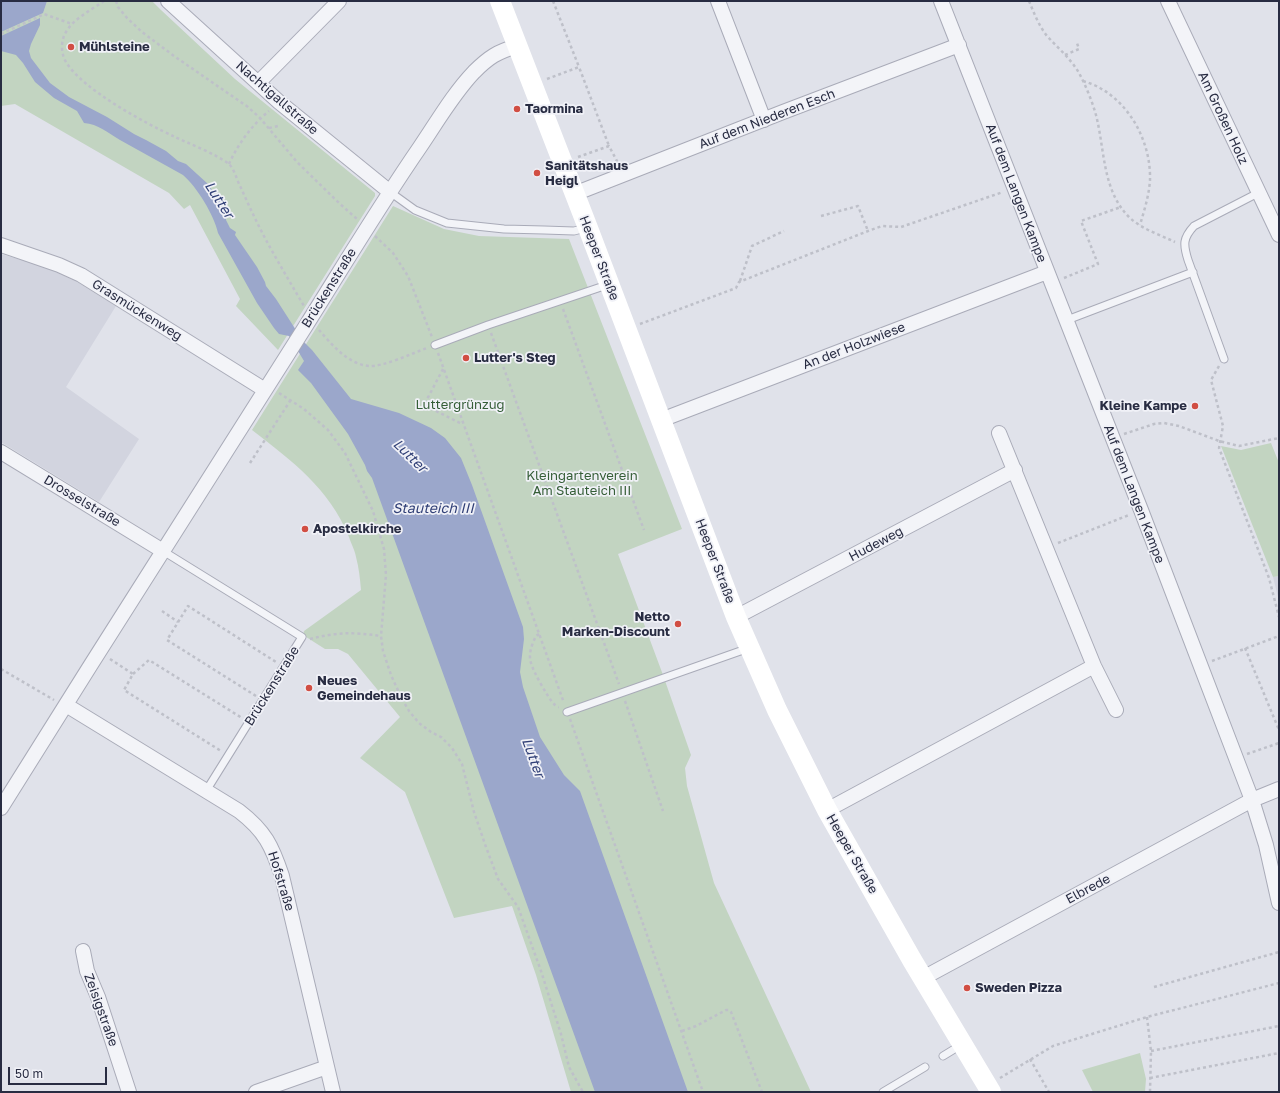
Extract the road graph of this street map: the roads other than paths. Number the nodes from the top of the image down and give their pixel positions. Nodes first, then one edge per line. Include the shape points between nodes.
1 (168, 1) edge
2 (339, 1) edge
3 (500, 1) edge
4 (718, 1) edge
5 (941, 1) edge
6 (1168, 1) edge
7 (517, 46) junction
8 (959, 46) junction
9 (258, 83) junction
10 (764, 120) junction
11 (390, 192) junction
12 (1258, 193) junction
13 (574, 194) junction
14 (588, 228) junction
15 (1279, 235) edge
16 (1, 245) edge
17 (1193, 272) junction
18 (1049, 277) junction
19 (609, 284) junction
20 (1067, 320) junction
21 (435, 345) road end
22 (1224, 359) road end
23 (267, 388) junction
24 (661, 420) junction
25 (999, 432) dead end
26 (1, 452) edge
27 (1015, 470) junction
28 (163, 551) junction
29 (736, 617) junction
30 (749, 648) junction
31 (1094, 666) junction
32 (66, 705) junction
33 (1116, 710) dead end
34 (568, 712) road end
35 (1279, 789) edge
36 (206, 791) junction
37 (1252, 800) junction
38 (1, 808) edge
39 (826, 810) junction
40 (1279, 903) edge
41 (83, 951) dead end
42 (923, 978) junction
43 (963, 1044) junction
44 (943, 1056) dead end
45 (327, 1067) junction
46 (924, 1067) dead end
47 (989, 1089) edge
48 (129, 1092) edge
49 (256, 1092) edge
50 (333, 1092) edge
51 (883, 1092) edge

1 - 9 street, Nachtigallstraße
2 - 9 street
3 - 7 main road, Heeper Straße
4 - 10 street
5 - 8 street, Auf dem Langen Kampe
6 - 12 street, Am Großen Holz
7 - 11 street, Brückenstraße via 498,52 473,73
7 - 13 main road, Heeper Straße
8 - 10 street, Auf dem Niederen Esch
8 - 18 street, Auf dem Langen Kampe
9 - 11 street, Nachtigallstraße
10 - 13 street, Auf dem Niederen Esch
11 - 14 lane via 416,210 446,223 504,229 574,231
11 - 23 street, Brückenstraße
12 - 15 street, Am Großen Holz
12 - 17 lane via 1194,226 1188,233 1184,241
13 - 14 main road, Heeper Straße
14 - 19 main road, Heeper Straße
16 - 23 street, Grasmückenweg via 81,275
17 - 20 lane
17 - 22 lane
18 - 20 street, Auf dem Langen Kampe
18 - 24 street, An der Holzwiese
19 - 21 lane
19 - 24 main road, Heeper Straße
20 - 37 street, Auf dem Langen Kampe
23 - 28 street, Brückenstraße
24 - 29 main road, Heeper Straße
25 - 27 street
26 - 28 street, Drosselstraße
27 - 29 street, Hudeweg
27 - 31 street
28 - 32 street, Brückenstraße
28 - 36 lane, Brückenstraße via 302,638
29 - 30 main road, Heeper Straße
30 - 34 lane
30 - 39 main road, Heeper Straße
31 - 33 street
31 - 39 street
32 - 36 street, Hofstraße
32 - 38 street, Brückenstraße
35 - 37 street, Elbrede
36 - 45 street, Hofstraße via 240,811 256,824 273,850 282,876
37 - 40 street, Auf dem Langen Kampe via 1266,845
37 - 42 street, Elbrede
39 - 42 main road, Heeper Straße
41 - 48 street, Zeisigstraße via 87,971
42 - 43 main road, Heeper Straße
43 - 44 lane
43 - 47 main road, Heeper Straße
45 - 49 street
45 - 50 street, Hofstraße
46 - 51 lane

